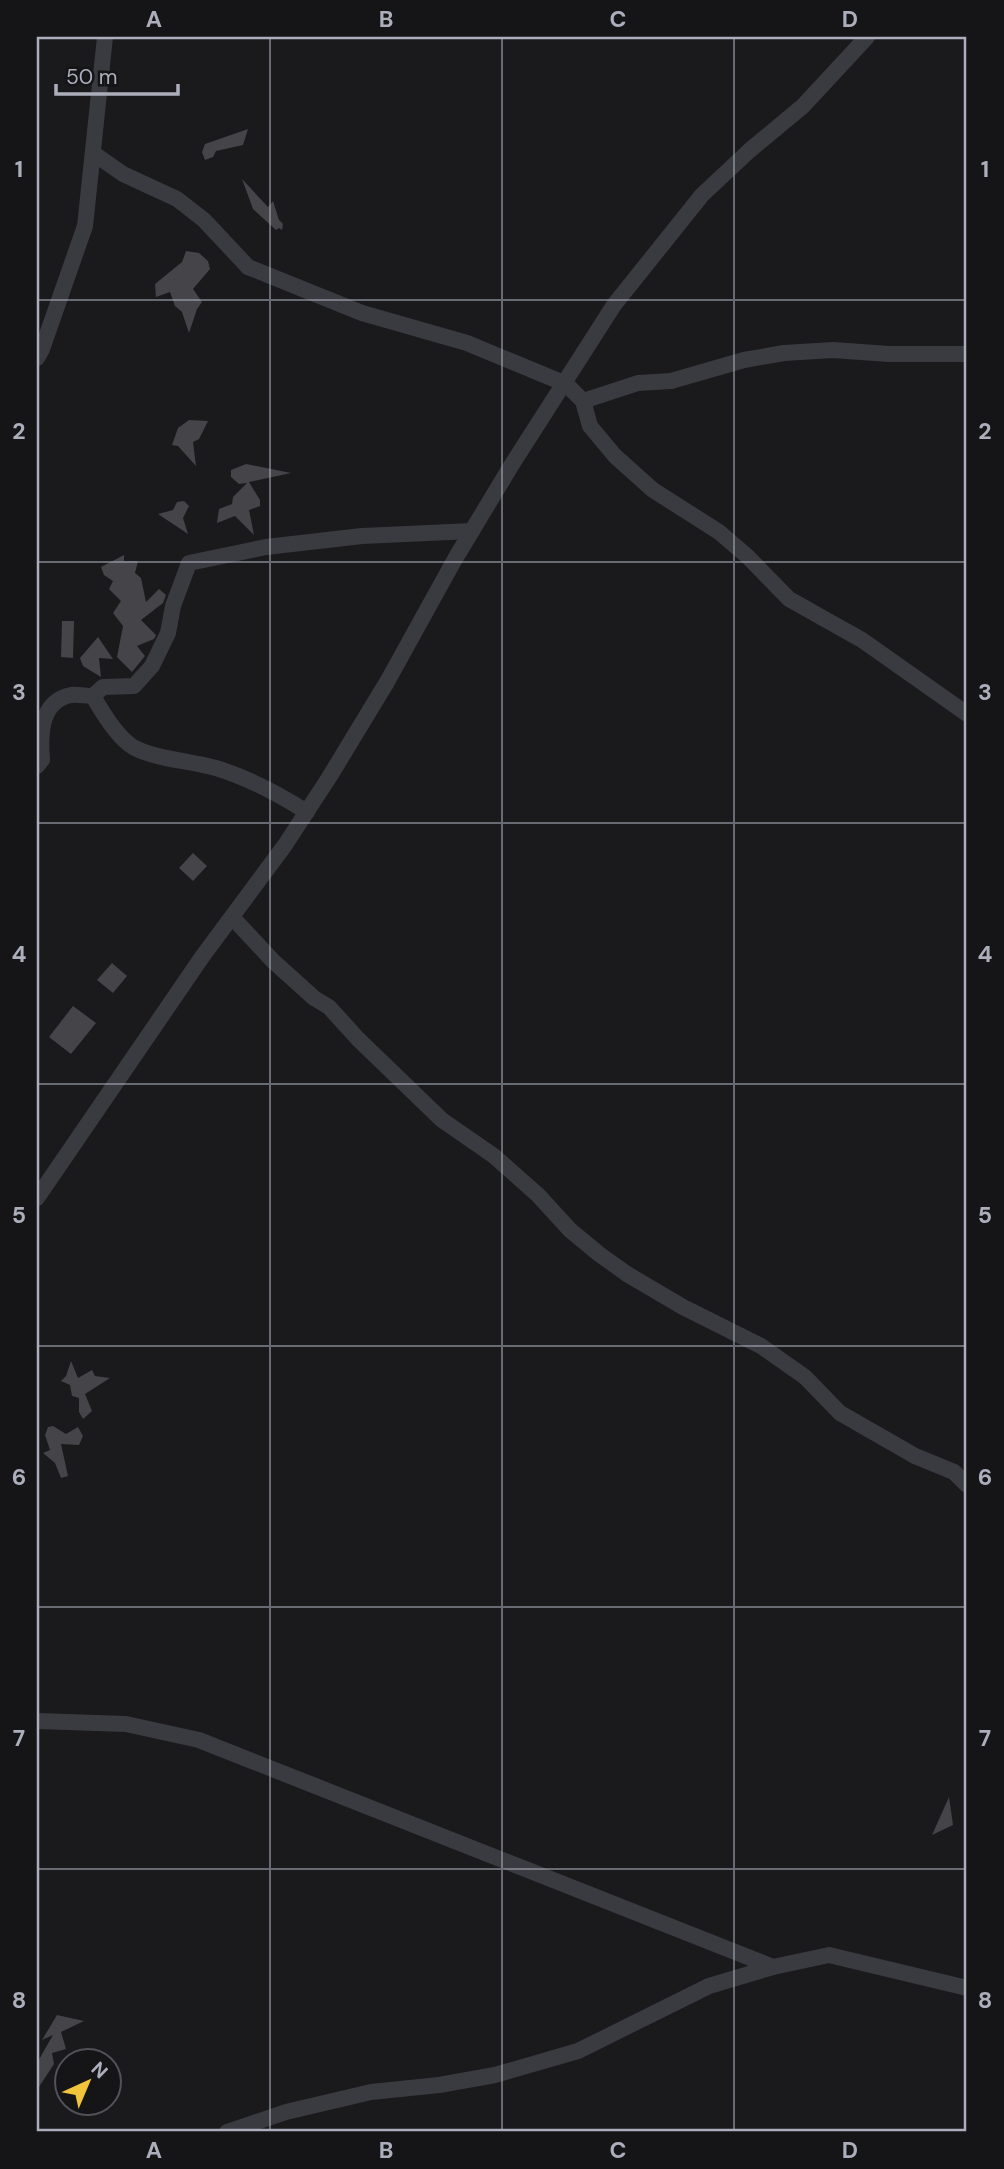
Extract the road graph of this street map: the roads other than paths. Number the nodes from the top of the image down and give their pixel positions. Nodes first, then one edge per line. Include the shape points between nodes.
1 (105, 37) edge
2 (867, 37) edge
3 (93, 153) junction
4 (967, 354) edge
5 (37, 358) edge
6 (566, 384) junction
7 (583, 401) junction
8 (472, 531) junction
9 (93, 696) junction
10 (967, 714) edge
11 (37, 766) edge
12 (307, 812) junction
13 (232, 916) junction
14 (37, 1198) edge
15 (967, 1485) edge
16 (37, 1721) edge
17 (773, 1967) junction
18 (967, 1988) edge
19 (227, 2132) edge

1 - 3 street
2 - 6 street via 803,106 702,195 614,305
3 - 5 street via 85,226
3 - 6 street via 123,174 177,199 204,220 248,267 362,313 467,343
4 - 7 street via 784,353 671,381 638,383
6 - 7 street
6 - 8 street
7 - 10 street via 590,426 653,490 719,532 789,599 862,640
8 - 9 street via 362,536 266,547 189,563 168,633 152,666 134,686 103,687
8 - 12 street
9 - 11 street via 71,695 53,702 44,717 42,760
9 - 12 street via 132,747 248,779
12 - 13 street
13 - 14 street
13 - 15 street via 273,961 329,1007 442,1120 494,1156 599,1254 683,1307 761,1346 805,1377 840,1413 915,1456 954,1472
16 - 17 street via 126,1724 199,1740
17 - 18 street via 829,1955
17 - 19 street via 709,1986 578,2051 495,2074 371,2092

